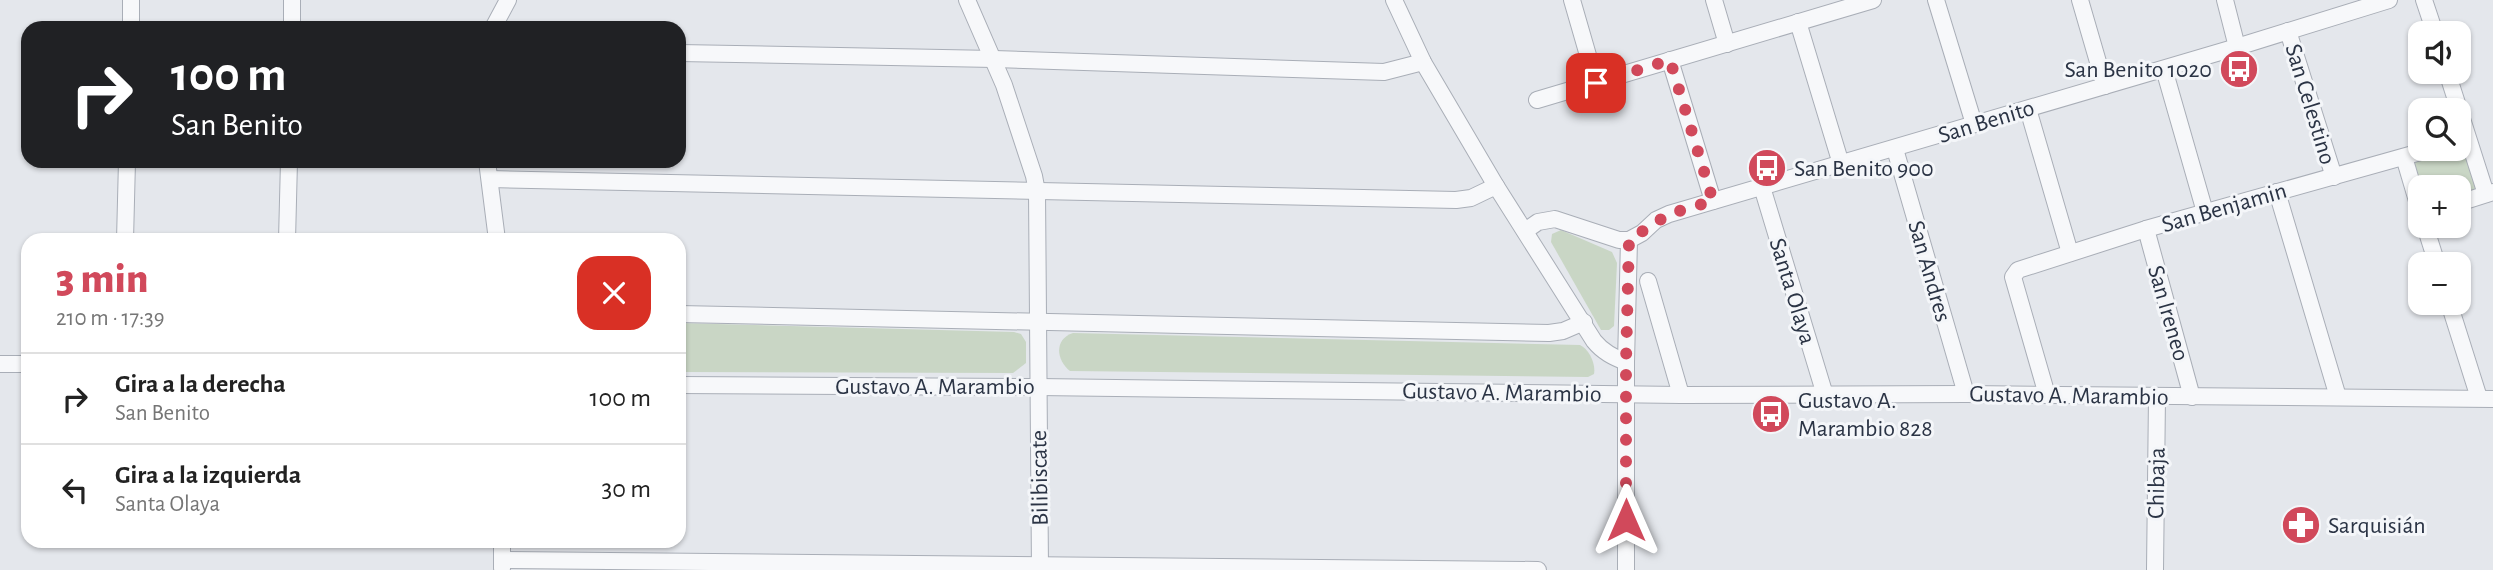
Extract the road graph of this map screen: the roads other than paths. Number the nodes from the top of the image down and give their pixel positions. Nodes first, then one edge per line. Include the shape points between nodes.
1 (131, 0) edge
2 (292, 0) edge
3 (508, 0) edge
4 (967, 0) edge
5 (1395, 0) edge
6 (1572, 0) edge
7 (1714, 0) edge
8 (1936, 0) edge
9 (2080, 0) edge
10 (2225, 0) edge
11 (2389, 0) edge
12 (2424, 0) edge
13 (1863, 1) edge
14 (2367, 4) edge
15 (131, 21) edge
16 (292, 21) edge
17 (497, 21) edge
18 (2431, 21) edge
19 (1798, 22) junction
20 (2288, 31) junction
21 (1727, 44) junction
22 (2237, 47) junction
23 (686, 53) edge
24 (994, 59) junction
25 (1670, 60) junction
26 (1423, 62) junction
27 (2164, 69) junction
28 (1596, 83) junction
29 (2105, 86) junction
30 (1537, 100) dead end
31 (2028, 108) junction
32 (1975, 124) junction
33 (1895, 149) junction
34 (2471, 154) edge
35 (2408, 156) edge
36 (2404, 157) junction
37 (1840, 164) junction
38 (127, 168) edge
39 (289, 168) edge
40 (488, 168) edge
41 (2409, 175) edge
42 (2334, 177) junction
43 (490, 179) junction
44 (1496, 186) junction
45 (1762, 187) junction
46 (1037, 192) junction
47 (2277, 192) junction
48 (2490, 193) edge
49 (2471, 200) edge
50 (1713, 201) junction
51 (2206, 212) junction
52 (2146, 229) junction
53 (1525, 231) junction
54 (125, 233) edge
55 (287, 233) edge
56 (496, 233) edge
57 (1629, 240) junction
58 (2070, 253) junction
59 (1648, 281) dead end
60 (686, 314) edge
61 (2454, 315) edge
62 (1038, 321) junction
63 (1584, 322) junction
64 (1626, 362) junction
65 (0, 364) edge
66 (21, 364) edge
67 (686, 385) edge
68 (1038, 387) junction
69 (1626, 393) junction
70 (1966, 394) junction
71 (1681, 395) junction
72 (1825, 395) junction
73 (2047, 395) junction
74 (2157, 397) junction
75 (2192, 397) junction
76 (2339, 397) junction
77 (2486, 398) edge
78 (502, 565) edge
79 (1041, 568) edge
80 (1538, 570) edge
81 (1626, 570) edge
82 (2155, 570) edge

1 - 15 street
2 - 16 street
3 - 17 street
4 - 24 street, Bilibiscate
5 - 26 street
6 - 28 street
7 - 21 street
8 - 32 street
9 - 29 street
10 - 22 street
11 - 14 street, San Benito
12 - 18 street
13 - 19 street
14 - 20 street, San Benito
19 - 21 street
19 - 37 street
20 - 22 street, San Benito
20 - 42 street, San Celestino
21 - 25 street
22 - 27 street, San Benito
23 - 24 street
24 - 26 street via 1384,72
24 - 46 street, Bilibiscate
25 - 28 street
25 - 50 street
26 - 44 street
27 - 29 street, San Benito
27 - 51 street
28 - 30 street
29 - 31 street, San Benito
31 - 32 street, San Benito
31 - 58 street
32 - 33 street, San Benito
33 - 37 street, San Benito
33 - 70 street, San Andres
34 - 48 street
35 - 36 street, San Benjamin
36 - 41 street
36 - 42 street, San Benjamin
37 - 45 street, San Benito
38 - 54 street
39 - 55 street
40 - 43 street
42 - 47 street, San Benjamin
43 - 46 street
43 - 56 street
44 - 46 street via 1455,200
44 - 53 street
45 - 50 street, San Benito
45 - 72 street, Santa Olaya
46 - 62 street, Bilibiscate
47 - 51 street, San Benjamin
47 - 76 street
48 - 49 street
50 - 57 street, San Benito via 1669,214
51 - 52 street, San Benjamin
52 - 58 street, San Benjamin
52 - 75 street, San Ireneo
53 - 57 street via 1538,222 1555,219
53 - 63 street
57 - 64 street
58 - 73 street, San Benjamin via 2018,270 2013,277
59 - 71 street
60 - 62 street
61 - 77 street
62 - 63 street via 1549,334
62 - 68 street, Bilibiscate
63 - 64 street via 1600,349
64 - 69 street
65 - 66 street
67 - 68 street, Gustavo A. Marambio
68 - 69 street, Gustavo A. Marambio
68 - 79 street, Bilibiscate
69 - 71 street, Gustavo A. Marambio
69 - 81 street
70 - 72 street, Gustavo A. Marambio
70 - 73 street, Gustavo A. Marambio
71 - 72 street, Gustavo A. Marambio
73 - 74 street, Gustavo A. Marambio
74 - 75 street, Gustavo A. Marambio
74 - 82 street, Chibaja
75 - 76 street, Gustavo A. Marambio
76 - 77 street, Gustavo A. Marambio
78 - 79 street
79 - 80 street

